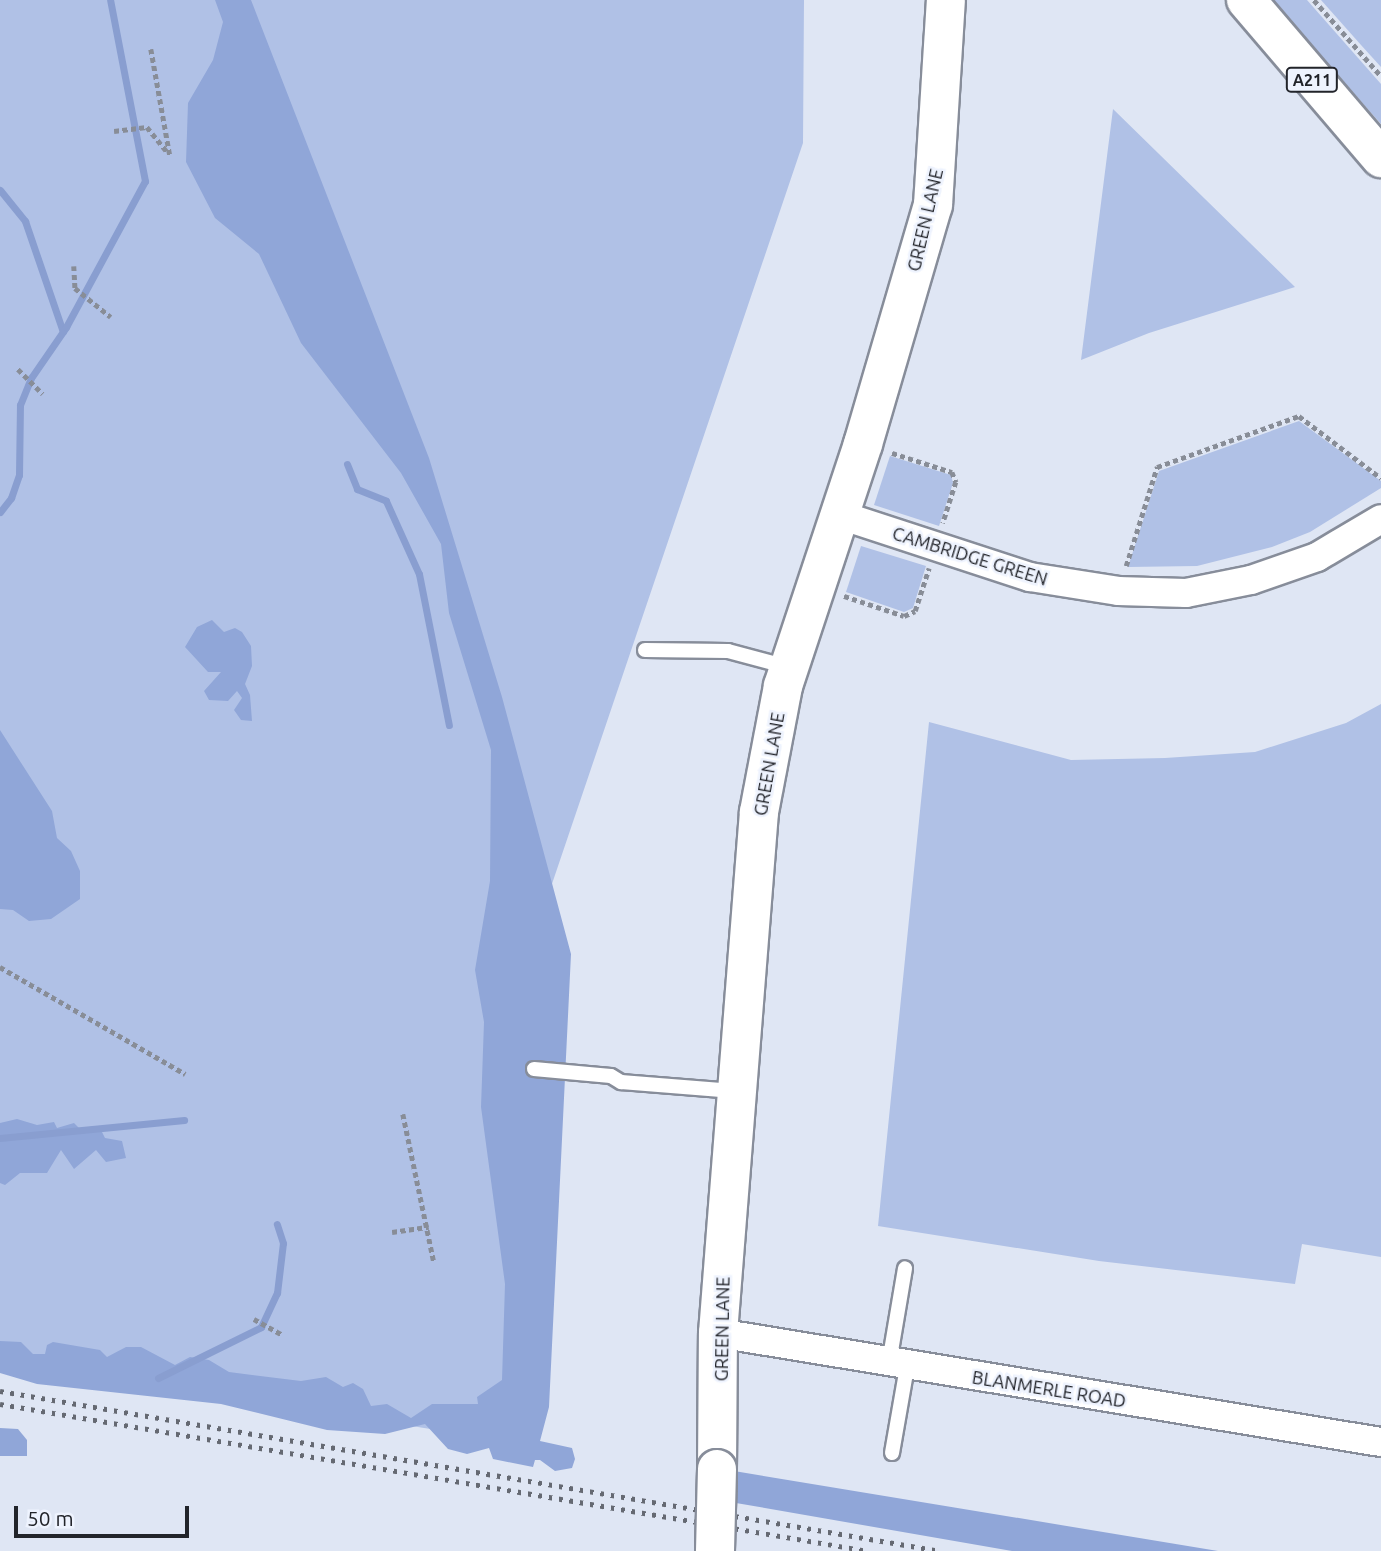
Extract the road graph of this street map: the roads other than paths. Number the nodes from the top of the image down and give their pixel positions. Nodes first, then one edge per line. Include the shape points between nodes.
1 (946, 0) edge
2 (1246, 0) edge
3 (1381, 158) edge
4 (840, 515) junction
5 (1381, 519) edge
6 (645, 650) dead end
7 (790, 667) junction
8 (534, 1069) dead end
9 (736, 1091) junction
10 (905, 1268) dead end
11 (718, 1332) junction
12 (898, 1365) junction
13 (1381, 1442) edge
14 (892, 1453) dead end
15 (715, 1551) edge

1 - 4 main road, GREEN LANE via 933,205
2 - 3 main road, A211
4 - 5 street, CAMBRIDGE GREEN via 1030,577 1118,591 1186,593 1251,580 1317,557
4 - 7 main road, GREEN LANE
6 - 7 lane via 728,651
7 - 9 main road, GREEN LANE via 759,812
8 - 9 lane via 611,1076 621,1082
9 - 11 main road, GREEN LANE
10 - 12 lane
11 - 12 street, BLANMERLE ROAD
11 - 15 main road, GREEN LANE, bridge
12 - 13 street, BLANMERLE ROAD
12 - 14 lane

